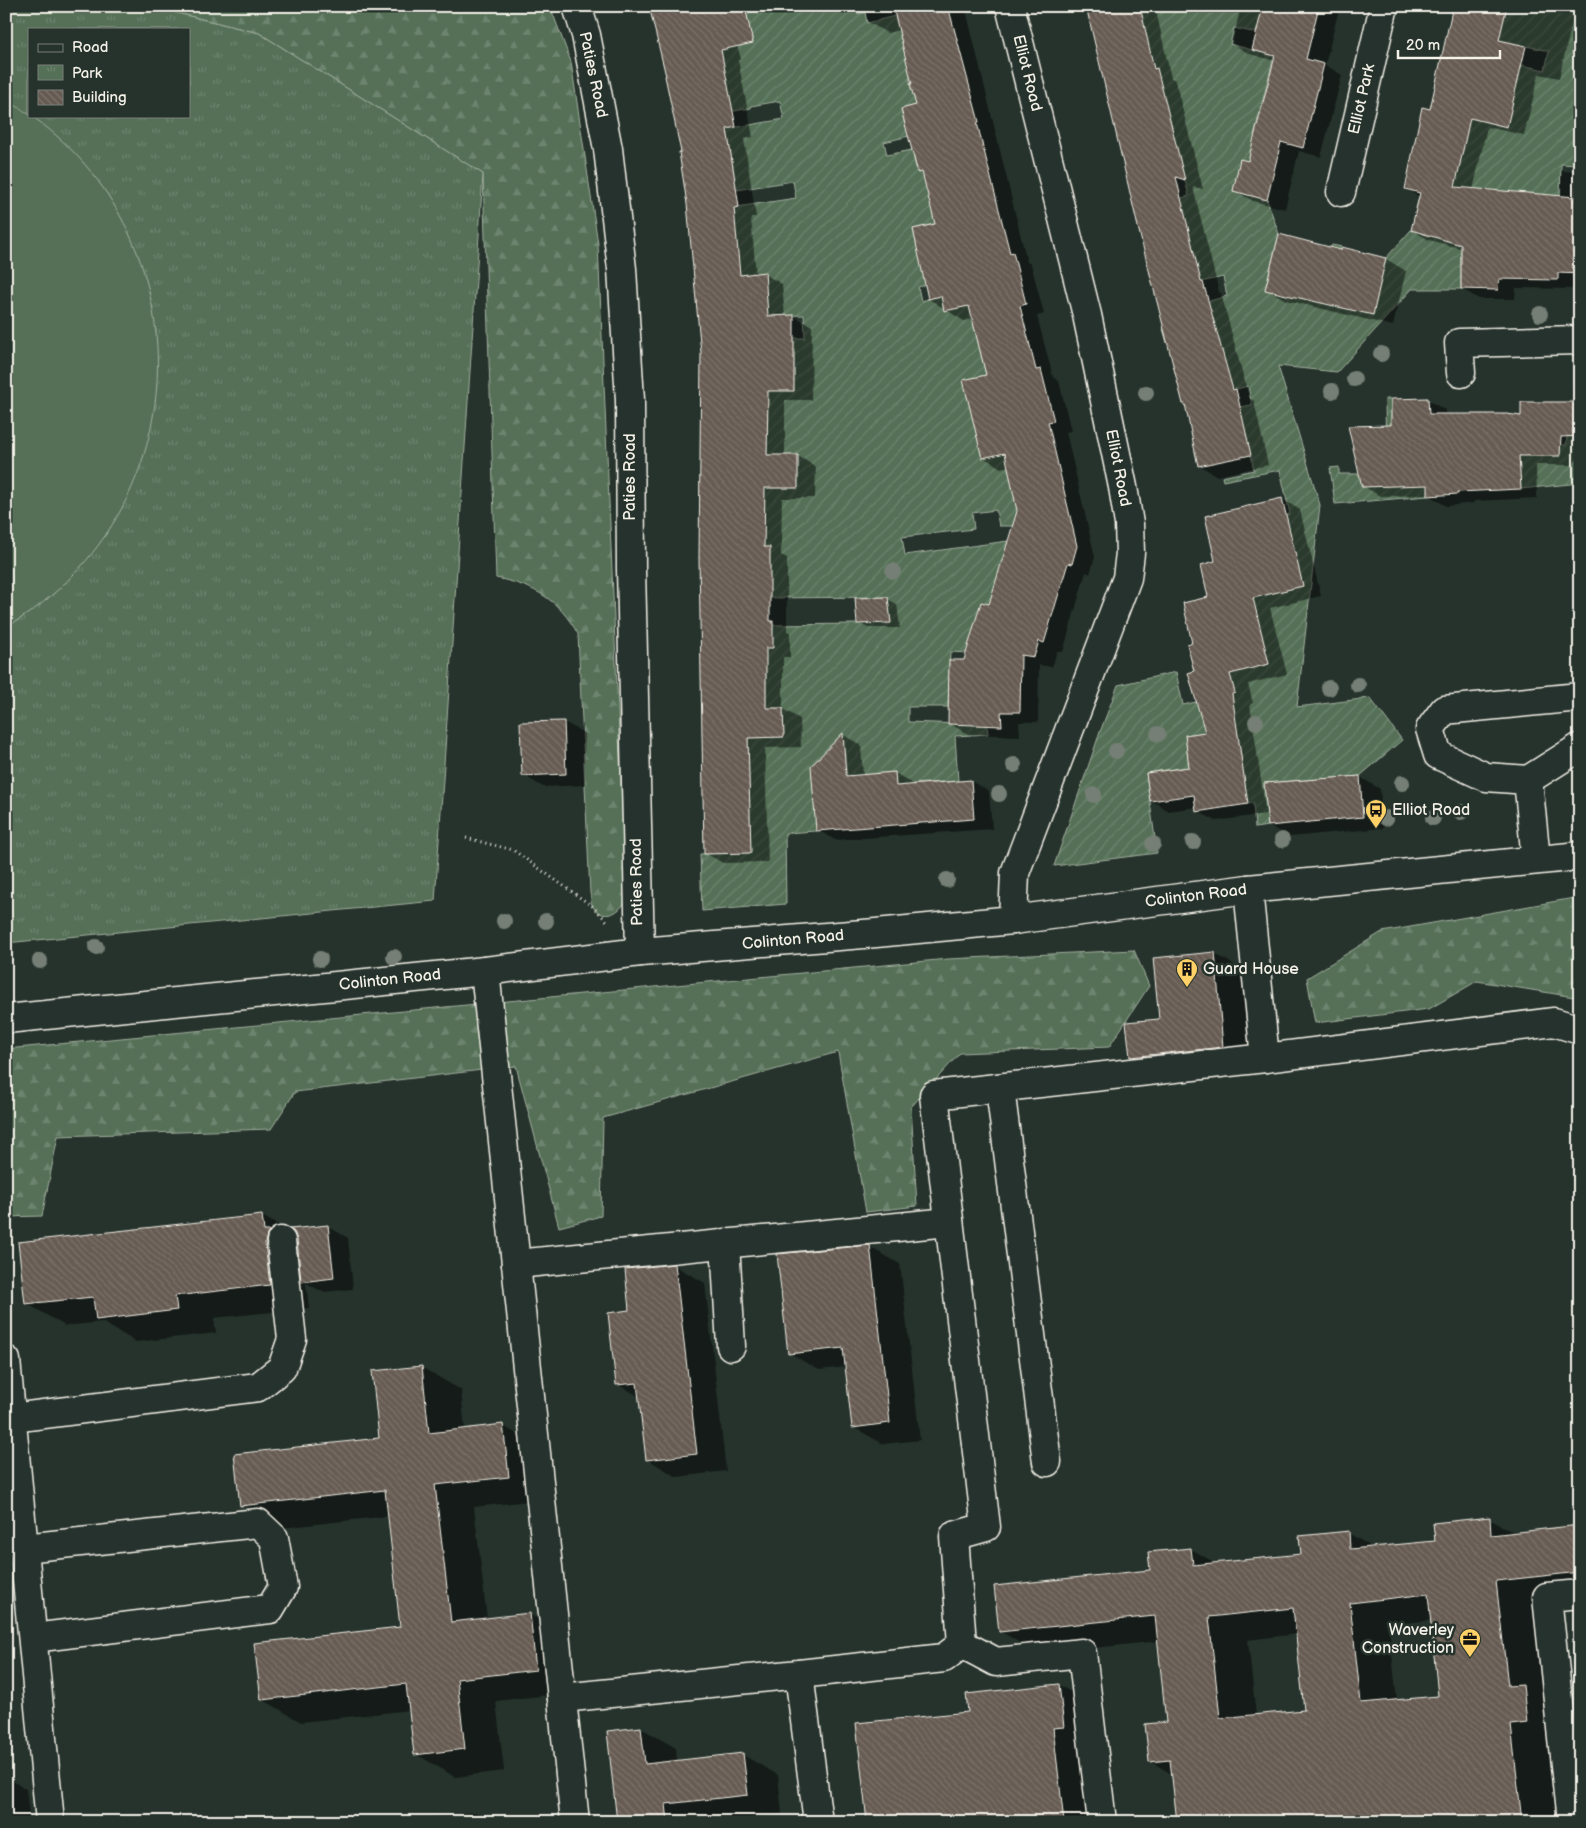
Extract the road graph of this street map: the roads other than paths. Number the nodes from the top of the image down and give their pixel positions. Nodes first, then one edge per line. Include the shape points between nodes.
1 (577, 6) edge
2 (1010, 6) edge
3 (1384, 6) edge
4 (1341, 192) dead end
5 (1580, 340) edge
6 (1461, 373) dead end
7 (1580, 697) edge
8 (1580, 747) edge
9 (1528, 780) junction
10 (1580, 856) edge
11 (1536, 860) junction
12 (1248, 889) junction
13 (1013, 920) junction
14 (640, 952) junction
15 (485, 971) junction
16 (6, 1019) edge
17 (1580, 1030) edge
18 (1265, 1058) junction
19 (1000, 1088) junction
20 (949, 1222) junction
21 (281, 1241) dead end
22 (725, 1243) junction
23 (516, 1264) junction
24 (731, 1346) dead end
25 (6, 1360) edge
26 (12, 1418) junction
27 (1047, 1462) dead end
28 (24, 1548) junction
29 (1580, 1594) edge
30 (33, 1638) junction
31 (962, 1644) junction
32 (799, 1674) junction
33 (562, 1698) junction
34 (50, 1822) edge
35 (575, 1822) edge
36 (818, 1822) edge
37 (1102, 1822) edge
38 (1571, 1822) edge

1 - 14 street, Paties Road via 586,34 608,149 622,269 630,400
2 - 13 street, Elliot Road via 1087,315 1123,487 1130,553 1127,578 1018,865
3 - 4 street, Elliot Park
5 - 6 street via 1459,343
7 - 9 street via 1444,710 1430,729 1438,756 1486,777
8 - 9 street
9 - 11 street
10 - 11 street, Colinton Road
11 - 12 street, Colinton Road
12 - 13 street, Colinton Road
12 - 18 street
13 - 14 street, Colinton Road
14 - 15 street, Colinton Road
15 - 16 street, Colinton Road
15 - 23 street
17 - 18 street via 1554,1022
18 - 19 street
19 - 20 street via 934,1095
19 - 27 street
20 - 22 street
20 - 31 street via 986,1527 954,1536
21 - 26 street via 292,1340 282,1368 258,1387
22 - 23 street
22 - 24 street
23 - 33 street
25 - 26 street
26 - 28 street
28 - 30 street
28 - 30 street via 258,1523 274,1538 282,1587 270,1609
29 - 38 street via 1547,1597
30 - 34 street
31 - 32 street via 944,1658
31 - 37 street via 996,1662 1082,1654
32 - 33 street
32 - 36 street
33 - 35 street

